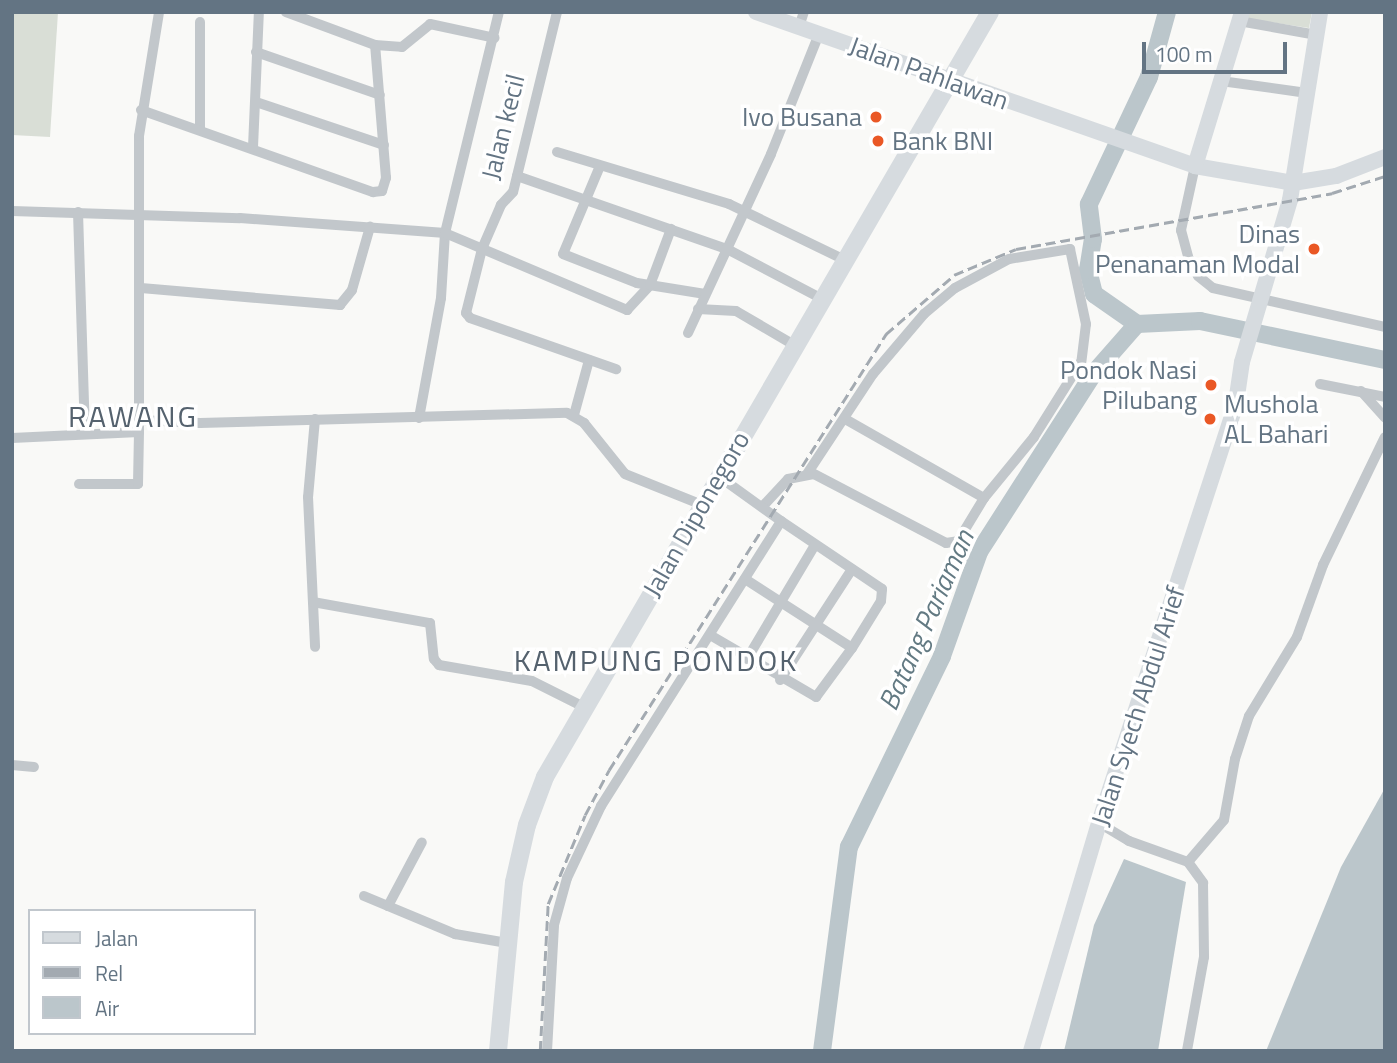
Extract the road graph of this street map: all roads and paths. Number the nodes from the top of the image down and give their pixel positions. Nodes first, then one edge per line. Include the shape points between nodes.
1 (159, 12) edge
2 (259, 12) edge
3 (286, 12) edge
4 (499, 12) edge
5 (557, 12) edge
6 (757, 12) edge
7 (990, 12) edge
8 (1320, 12) edge
9 (1240, 16) edge
10 (801, 20) edge
11 (200, 22) dead end
12 (819, 34) junction
13 (1317, 35) junction
14 (495, 38) junction
15 (375, 45) junction
16 (256, 52) junction
17 (953, 80) junction
18 (1222, 81) junction
19 (1307, 93) junction
20 (380, 95) junction
21 (256, 103) junction
22 (141, 110) junction
23 (200, 130) junction
24 (384, 145) junction
25 (253, 147) junction
26 (558, 152) dead end
27 (1385, 157) edge
28 (600, 166) junction
29 (1195, 166) junction
30 (517, 176) junction
31 (1293, 183) junction
32 (584, 201) junction
33 (743, 209) junction
34 (12, 211) edge
35 (78, 212) junction
36 (141, 213) junction
37 (370, 227) junction
38 (671, 229) junction
39 (445, 233) junction
40 (482, 249) junction
41 (727, 249) junction
42 (847, 261) junction
43 (650, 285) junction
44 (141, 288) junction
45 (705, 294) junction
46 (824, 300) junction
47 (698, 309) junction
48 (1385, 327) edge
49 (688, 333) dead end
50 (796, 346) junction
51 (589, 360) junction
52 (616, 369) dead end
53 (1320, 384) dead end
54 (1362, 391) junction
55 (1385, 397) edge
56 (574, 415) junction
57 (419, 418) junction
58 (1385, 418) edge
59 (315, 419) junction
60 (845, 419) junction
61 (139, 420) junction
62 (139, 432) junction
63 (85, 434) junction
64 (1385, 437) edge
65 (12, 438) edge
66 (807, 474) junction
67 (717, 475) junction
68 (79, 484) dead end
69 (985, 498) junction
70 (700, 504) junction
71 (763, 506) junction
72 (781, 521) junction
73 (815, 545) junction
74 (852, 569) junction
75 (745, 579) junction
76 (313, 602) junction
77 (781, 603) junction
78 (816, 625) junction
79 (710, 635) junction
80 (316, 647) dead end
81 (852, 649) junction
82 (747, 659) junction
83 (780, 680) junction
84 (583, 707) junction
85 (12, 765) edge
86 (34, 767) dead end
87 (1099, 823) junction
88 (422, 842) dead end
89 (1188, 862) junction
90 (364, 896) dead end
91 (388, 906) junction
92 (507, 943) junction
93 (498, 1051) edge
94 (547, 1051) edge
95 (1031, 1051) edge
96 (1188, 1051) edge

1 - 22 street
2 - 16 street
3 - 15 street
4 - 14 street
5 - 30 street, Jalan kecil
6 - 10 street, Jalan Pahlawan
7 - 17 main road, Jalan Diponegoro
8 - 13 street, Jalan Syech Abdul Arief
9 - 13 street
9 - 18 street
10 - 12 street, Jalan Pahlawan
11 - 23 street
12 - 17 street, Jalan Pahlawan
12 - 33 street
13 - 19 street, Jalan Syech Abdul Arief
14 - 15 street via 426,25 402,47
14 - 39 street
15 - 20 street
16 - 20 street
16 - 21 street
17 - 29 street, Jalan Pahlawan
17 - 42 main road, Jalan Diponegoro
18 - 19 street
18 - 29 street
19 - 31 street, Jalan Syech Abdul Arief
20 - 24 street
21 - 24 street
21 - 25 street
22 - 23 street
22 - 36 street
23 - 25 street
24 - 25 street via 386,178 378,192
26 - 28 street
27 - 31 street, Jalan Pahlawan via 1336,176
28 - 32 street
28 - 33 street
29 - 31 street, Jalan Pahlawan
29 - 48 street via 1181,230 1198,276 1213,288
30 - 32 street
30 - 40 street, Jalan kecil
31 - 87 street, Jalan Syech Abdul Arief via 1242,362 1236,403
32 - 38 street
32 - 43 street via 563,254 614,276
33 - 41 street
33 - 42 street
34 - 35 street
35 - 36 street
35 - 63 street
36 - 37 street
36 - 44 street
37 - 39 street
37 - 44 street via 352,290 340,305
38 - 41 street
38 - 43 street
39 - 40 street
39 - 57 street via 441,298
40 - 43 street via 623,310 631,308
40 - 51 street, Jalan kecil via 466,313 470,318
41 - 45 street
41 - 46 street
42 - 46 main road, Jalan Diponegoro
43 - 45 street
44 - 61 street
45 - 47 street
46 - 50 main road, Jalan Diponegoro
47 - 49 street
47 - 50 street via 736,310
50 - 67 main road, Jalan Diponegoro
51 - 52 street
51 - 56 street
53 - 54 street
54 - 55 street
54 - 58 street
56 - 57 street via 544,412
56 - 70 street via 625,474
57 - 59 street
59 - 61 street
59 - 76 street via 308,484
60 - 66 street
60 - 69 street
60 - 69 street via 895,344 955,288 1009,259 1070,249 1086,324 1081,362 1048,417
61 - 62 street
62 - 63 street
62 - 68 street via 138,484
63 - 65 street
64 - 89 street via 1324,565 1297,638 1249,716 1235,759 1224,820
66 - 69 street via 824,477 948,544 958,541
66 - 71 street via 782,483
67 - 70 main road, Jalan Diponegoro
67 - 71 street
70 - 84 main road, Jalan Diponegoro
71 - 72 street
72 - 73 street
72 - 75 street
73 - 74 street
73 - 77 street
74 - 78 street
74 - 81 street via 884,592
75 - 77 street
75 - 79 street
76 - 80 street
76 - 84 street via 430,623 434,659 439,665 532,681
77 - 78 street
77 - 82 street
78 - 81 street
78 - 83 street
79 - 82 street
79 - 94 street via 601,806 567,878 554,925
81 - 83 street via 820,696 812,697
82 - 83 street
84 - 92 main road, Jalan Diponegoro via 545,777 527,825
85 - 86 street
87 - 89 street via 1129,841
87 - 95 street, Jalan Syech Abdul Arief
88 - 91 street
89 - 96 street via 1203,883 1206,913 1202,976
90 - 91 street
91 - 92 street via 456,934
92 - 93 main road, Jalan Diponegoro

